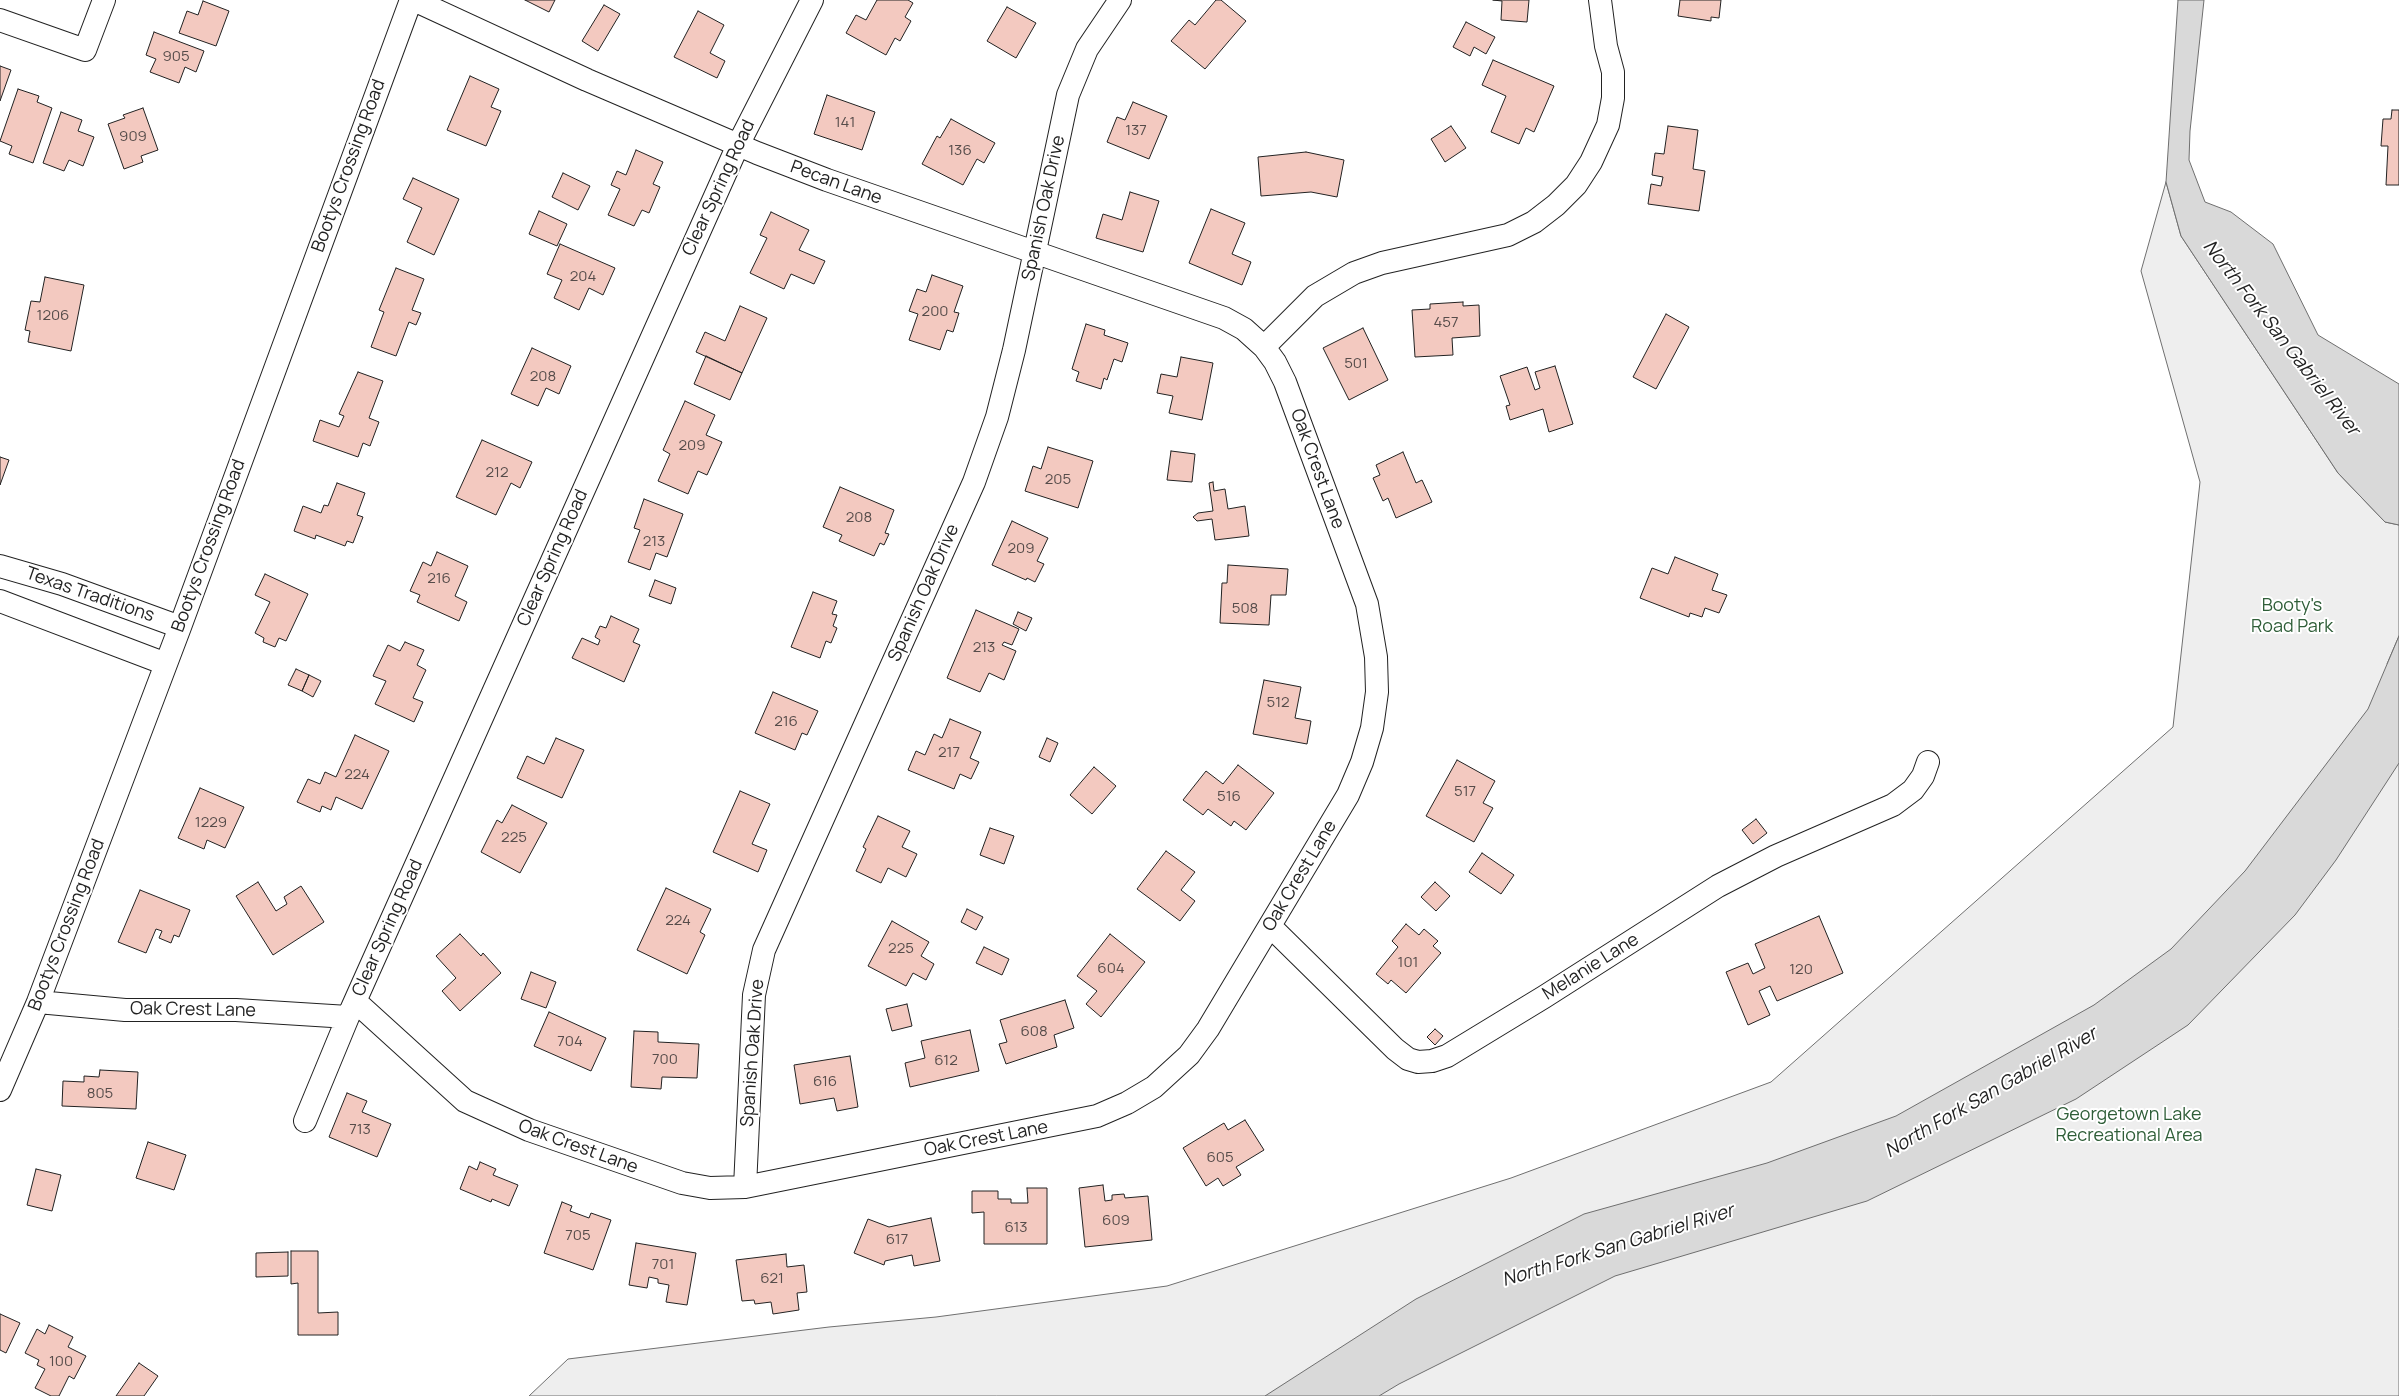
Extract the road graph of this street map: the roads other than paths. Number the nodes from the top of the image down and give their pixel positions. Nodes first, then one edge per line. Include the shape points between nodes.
1 (104, 0) edge
2 (412, 0) edge
3 (812, 0) edge
4 (1120, 0) edge
5 (1600, 0) edge
6 (0, 20) edge
7 (738, 145) junction
8 (1035, 252) junction
9 (1264, 347) junction
10 (0, 566) edge
11 (0, 601) edge
12 (180, 627) junction
13 (166, 664) junction
14 (1928, 762) dead end
15 (1270, 926) junction
16 (38, 1002) junction
17 (352, 1009) junction
18 (2, 1082) edge
19 (305, 1120) dead end
20 (745, 1188) junction

1 - 6 street via 85,50
2 - 7 street, Pecan Lane
2 - 12 street, Bootys Crossing Road
3 - 7 street, Clear Spring Road
4 - 8 street, Spanish Oak Drive via 1087,49 1068,95
5 - 9 street via 1613,72 1613,98 1608,125 1576,185 1534,222 1508,235 1382,263 1354,273 1314,296
7 - 8 street, Pecan Lane via 827,180
7 - 17 street, Clear Spring Road
8 - 9 street, Pecan Lane via 1224,318 1244,329
8 - 20 street, Spanish Oak Drive via 997,417 974,482 764,950 754,995
9 - 15 street, Oak Crest Lane via 1285,382 1367,604 1376,656 1377,692 1367,745 1348,795
10 - 12 street, Texas Traditions via 62,584
11 - 13 street, Texas Traditions
12 - 13 street, Bootys Crossing Road
13 - 16 street, Bootys Crossing Road
14 - 15 street, Melanie Lane via 1913,790 1893,805 1776,856 1718,886 1440,1059 1418,1062 1394,1049
15 - 20 street, Oak Crest Lane via 1189,1055 1154,1087 1126,1104 1082,1120
16 - 17 street, Oak Crest Lane via 125,1010
16 - 18 street, Bootys Crossing Road
17 - 19 street, Clear Spring Road
17 - 20 street, Oak Crest Lane via 465,1101 500,1118 682,1184

